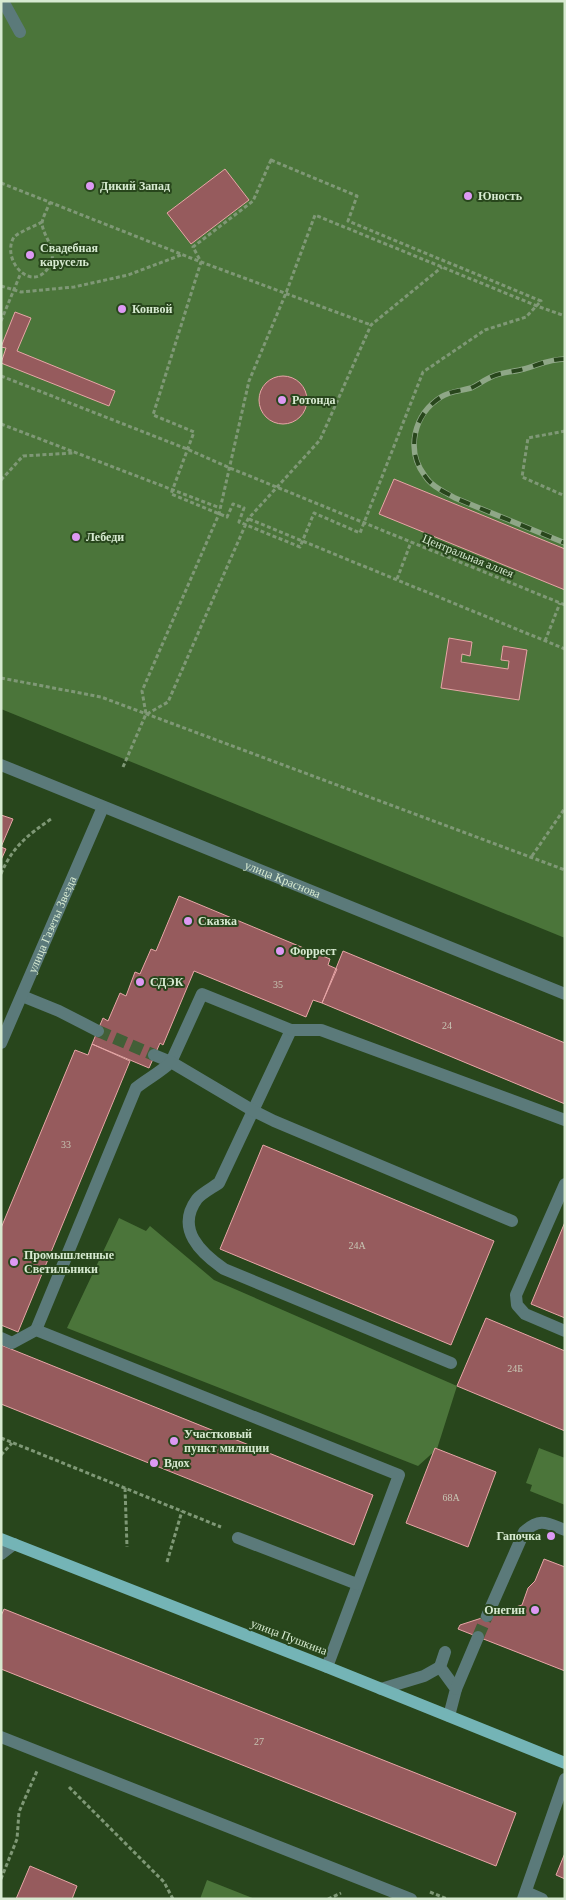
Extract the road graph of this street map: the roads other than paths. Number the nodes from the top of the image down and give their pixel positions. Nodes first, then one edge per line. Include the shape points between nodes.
1 (3, 1) edge
2 (20, 32) dead end
3 (1, 765) edge
4 (103, 807) junction
5 (565, 994) edge
6 (22, 996) junction
7 (291, 1030) junction
8 (98, 1031) tunnel mouth
9 (2, 1039) edge
10 (154, 1055) tunnel mouth
11 (170, 1062) junction
12 (252, 1110) junction
13 (565, 1120) edge
14 (565, 1184) edge
15 (512, 1221) dead end
16 (36, 1330) junction
17 (565, 1331) edge
18 (1, 1338) edge
19 (451, 1364) dead end
20 (565, 1530) edge
21 (238, 1538) road end
22 (1, 1539) edge
23 (14, 1544) junction
24 (1, 1554) edge
25 (358, 1584) junction
26 (487, 1616) tunnel mouth
27 (478, 1637) tunnel mouth
28 (445, 1652) dead end
29 (327, 1667) junction
30 (440, 1667) junction
31 (381, 1689) junction
32 (456, 1690) junction
33 (449, 1716) junction
34 (1, 1737) edge
35 (565, 1763) edge
36 (565, 1779) edge
37 (525, 1895) edge
38 (411, 1899) edge
39 (542, 1899) edge

1 - 2 street
3 - 4 street, улица Краснова
4 - 5 street, улица Краснова
4 - 6 street, улица Газеты Звезда
6 - 8 street
6 - 9 street, улица Газеты Звезда
7 - 11 street via 202,994
7 - 12 street
7 - 13 street via 320,1030
10 - 11 street
11 - 12 street
11 - 16 street via 136,1088
12 - 15 street
12 - 19 street via 219,1183 197,1199 188,1218 191,1236 206,1257 224,1269
14 - 17 street via 516,1295 517,1305 525,1314
16 - 18 street via 12,1343
16 - 25 street via 399,1475
20 - 26 street via 544,1522 533,1523 524,1532
21 - 25 street
22 - 23 main road, улица Пушкина
23 - 24 street
23 - 29 main road, улица Пушкина
25 - 29 street
27 - 32 street
28 - 30 street
29 - 31 main road, улица Пушкина
30 - 31 street via 424,1676
30 - 32 street
31 - 33 main road, улица Пушкина
32 - 33 street
33 - 35 main road, улица Пушкина
34 - 38 street
36 - 37 street
37 - 39 street

